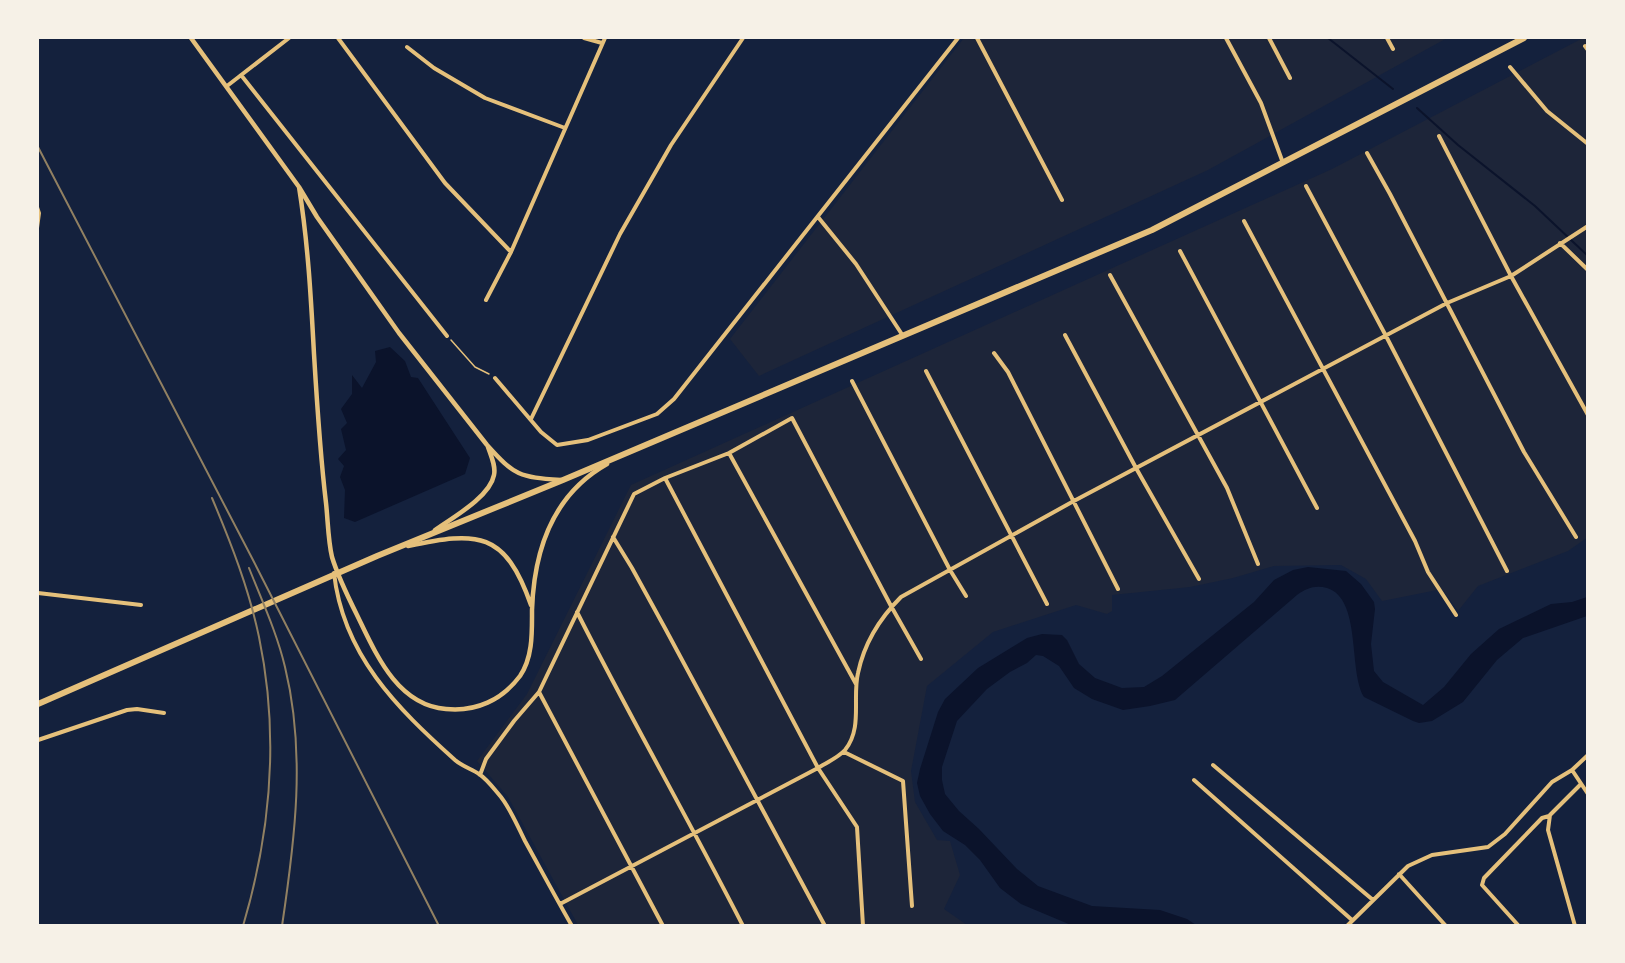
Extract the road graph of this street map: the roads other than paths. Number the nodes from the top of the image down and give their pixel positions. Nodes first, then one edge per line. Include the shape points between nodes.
1 (191, 38) edge
2 (289, 38) edge
3 (338, 38) edge
4 (584, 38) edge
5 (605, 38) edge
6 (743, 38) edge
7 (958, 38) edge
8 (977, 38) edge
9 (1226, 38) edge
10 (1269, 38) edge
11 (1387, 38) edge
12 (1524, 38) edge
13 (602, 43) junction
14 (407, 47) dead end
15 (1393, 49) dead end
16 (1510, 66) dead end
17 (241, 75) junction
18 (1290, 78) dead end
19 (226, 86) junction
20 (565, 128) junction
21 (1438, 136) dead end
22 (1587, 144) edge
23 (1367, 153) dead end
24 (1284, 164) junction
25 (1306, 186) dead end
26 (299, 187) junction
27 (1062, 200) dead end
28 (38, 207) edge
29 (818, 217) junction
30 (317, 218) junction
31 (1244, 221) dead end
32 (305, 224) junction
33 (1587, 226) edge
34 (38, 228) edge
35 (1560, 243) junction
36 (1180, 251) dead end
37 (511, 252) junction
38 (1587, 270) edge
39 (1110, 275) dead end
40 (1511, 276) junction
41 (486, 300) dead end
42 (1448, 303) junction
43 (1065, 335) dead end
44 (447, 336) road end
45 (903, 336) junction
46 (1386, 336) junction
47 (994, 353) dead end
48 (1323, 369) junction
49 (926, 371) dead end
50 (495, 378) road end
51 (852, 381) dead end
52 (1261, 402) junction
53 (1587, 415) edge
54 (531, 419) junction
55 (1199, 435) junction
56 (487, 445) junction
57 (729, 453) junction
58 (625, 454) junction
59 (1136, 468) junction
60 (665, 478) junction
61 (563, 480) junction
62 (1074, 502) junction
63 (1317, 508) dead end
64 (430, 533) junction
65 (1012, 536) junction
66 (613, 537) junction
67 (1576, 537) dead end
68 (394, 548) junction
69 (332, 557) junction
70 (1258, 564) dead end
71 (950, 570) junction
72 (1507, 571) dead end
73 (1199, 579) dead end
74 (1118, 589) dead end
75 (38, 593) edge
76 (966, 596) dead end
77 (141, 604) dead end
78 (1047, 604) dead end
79 (891, 606) junction
80 (532, 608) junction
81 (577, 612) junction
82 (1456, 615) dead end
83 (921, 660) dead end
84 (857, 686) junction
85 (539, 692) junction
86 (38, 704) edge
87 (164, 713) dead end
88 (38, 740) edge
89 (844, 752) junction
90 (1587, 755) edge
91 (1213, 765) dead end
92 (818, 768) junction
93 (1572, 770) junction
94 (480, 775) junction
95 (1194, 780) dead end
96 (1581, 784) junction
97 (1587, 794) edge
98 (756, 801) junction
99 (1550, 815) junction
100 (695, 833) junction
101 (631, 867) junction
102 (1400, 874) junction
103 (1373, 900) junction
104 (560, 904) junction
105 (912, 906) dead end
106 (1352, 920) junction
107 (1518, 925) edge
108 (572, 926) edge
109 (663, 926) edge
110 (743, 926) edge
111 (825, 926) edge
112 (863, 926) edge
113 (1347, 926) edge
114 (1446, 926) edge
115 (1575, 926) edge

1 - 19 street
2 - 17 street
3 - 37 street via 445,183
4 - 13 street
5 - 13 street
6 - 54 street via 671,145 620,234
7 - 29 street
8 - 27 street
9 - 24 street via 1262,103
10 - 18 street
11 - 15 street
12 - 24 main road
13 - 20 street
14 - 20 street via 486,98
16 - 22 street via 1547,111
17 - 19 street
17 - 44 street
19 - 26 street
20 - 37 street
21 - 40 street
23 - 42 street
24 - 45 main road via 1152,230
25 - 46 street
26 - 30 street
26 - 32 street
28 - 34 lane
29 - 45 street via 856,264
29 - 54 street via 674,399 657,414 588,440 557,445
30 - 32 street
30 - 56 street via 399,333
31 - 48 street
32 - 69 street via 319,450
33 - 35 street
35 - 38 street
35 - 40 street
36 - 52 street
37 - 41 street
39 - 55 street
40 - 42 street
40 - 53 street
42 - 46 street
42 - 67 street via 1524,452
43 - 59 street
45 - 58 main road
46 - 48 street
46 - 72 street
47 - 62 street via 1008,372
48 - 52 street
48 - 82 street via 1428,572
49 - 65 street
50 - 54 street
51 - 71 street
52 - 55 street
52 - 63 street
55 - 59 street
55 - 70 street via 1227,488
56 - 61 street via 522,476
56 - 64 street via 494,464 492,484
57 - 60 street
57 - 79 street via 792,418
57 - 84 street
58 - 61 main road
58 - 80 street via 577,485 549,525 537,560
59 - 62 street
59 - 73 street
60 - 66 street via 634,494
60 - 92 street
61 - 64 main road
62 - 65 street
62 - 74 street
64 - 68 main road
65 - 71 street
65 - 78 street
66 - 81 street
66 - 98 street
68 - 80 street via 462,537 487,543 516,568
68 - 86 main road
69 - 80 street via 346,593 387,671 414,699 437,709 482,706 511,686 528,658
69 - 94 street via 342,614 381,686 399,708 461,765
71 - 76 street
71 - 79 street
75 - 77 street
79 - 83 street
79 - 84 street via 869,641 857,674
81 - 85 street
81 - 100 street
84 - 89 street via 852,738
85 - 94 street via 486,759
85 - 101 street
87 - 88 street via 127,710
89 - 92 street
89 - 105 street via 903,781
90 - 93 street
91 - 103 street
92 - 98 street
92 - 112 street via 857,827
93 - 96 street
93 - 102 street via 1552,782 1488,847 1432,855
94 - 104 street via 502,799
95 - 106 street
96 - 97 street
96 - 99 street
98 - 100 street
98 - 111 street
99 - 107 street via 1542,818 1484,878 1482,885
99 - 115 street via 1548,830
100 - 101 street
100 - 110 street
101 - 104 street
101 - 109 street
102 - 103 street
102 - 114 street
103 - 106 street
104 - 108 street
106 - 113 street

